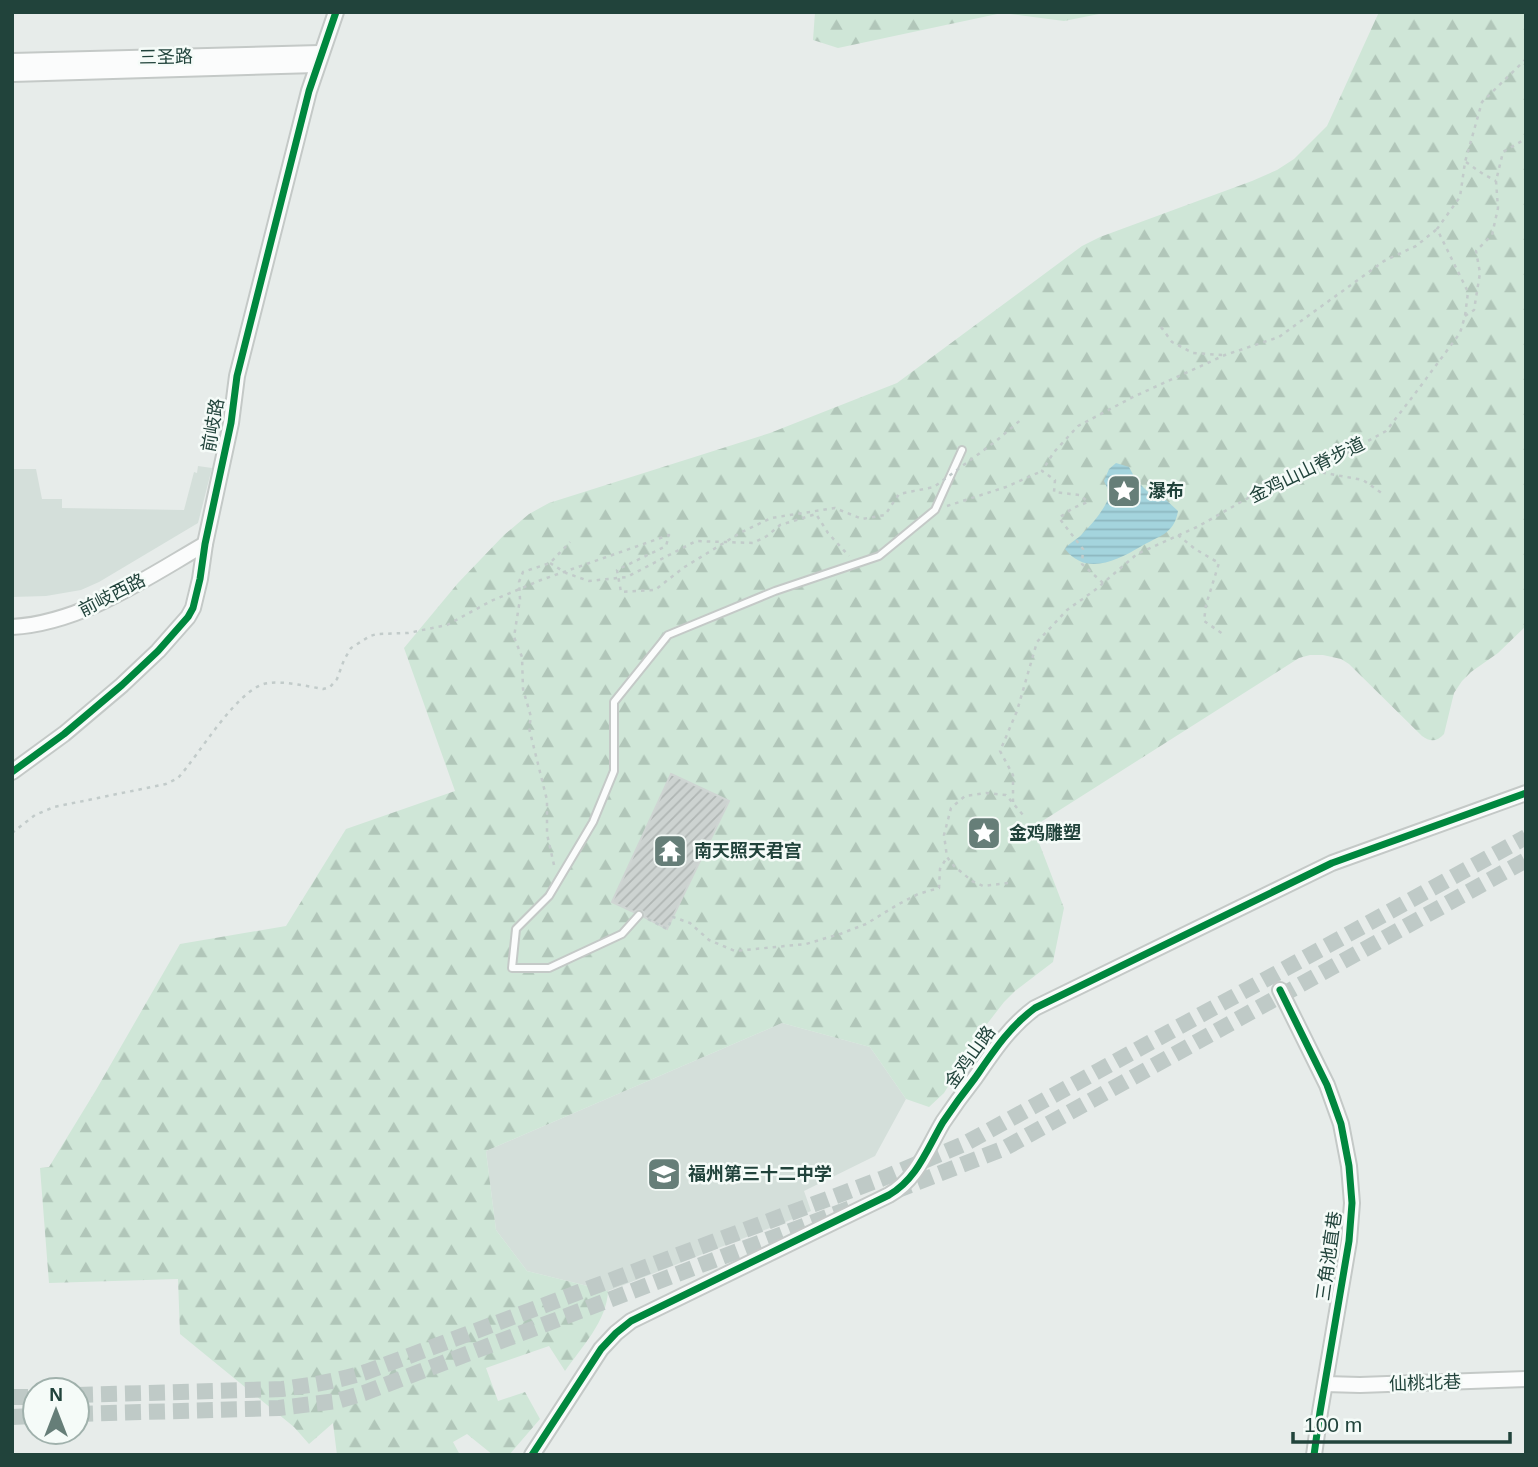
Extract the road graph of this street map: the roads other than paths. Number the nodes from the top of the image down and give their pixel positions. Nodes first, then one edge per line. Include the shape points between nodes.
1 (335, 12) edge
2 (319, 59) junction
3 (12, 61) edge
4 (12, 74) edge
5 (962, 450) dead end
6 (205, 544) junction
7 (12, 627) edge
8 (12, 772) edge
9 (1526, 793) edge
10 (639, 915) road end
11 (1280, 990) dead end
12 (1526, 1379) edge
13 (1325, 1384) junction
14 (532, 1455) edge
15 (1314, 1455) edge

1 - 2 street, 前岐路
2 - 3 street, 三圣路
2 - 4 street, 三圣路
2 - 6 street, 前岐路 via 237,376
5 - 10 lane via 935,510 879,556 775,591 668,635 614,702 614,771 593,822 549,897 516,929 512,968 549,968 622,934
6 - 7 street, 前岐西路 via 76,614
6 - 8 street, 前岐路 via 193,608 179,628 122,685
9 - 14 street, 金鸡山路 via 1350,855 1035,1008 998,1044 901,1187 623,1326 601,1349
11 - 13 street, 三角池直巷 via 1331,1094 1349,1166 1350,1232
12 - 13 street, 仙桃北巷
13 - 15 street, 三角池直巷

